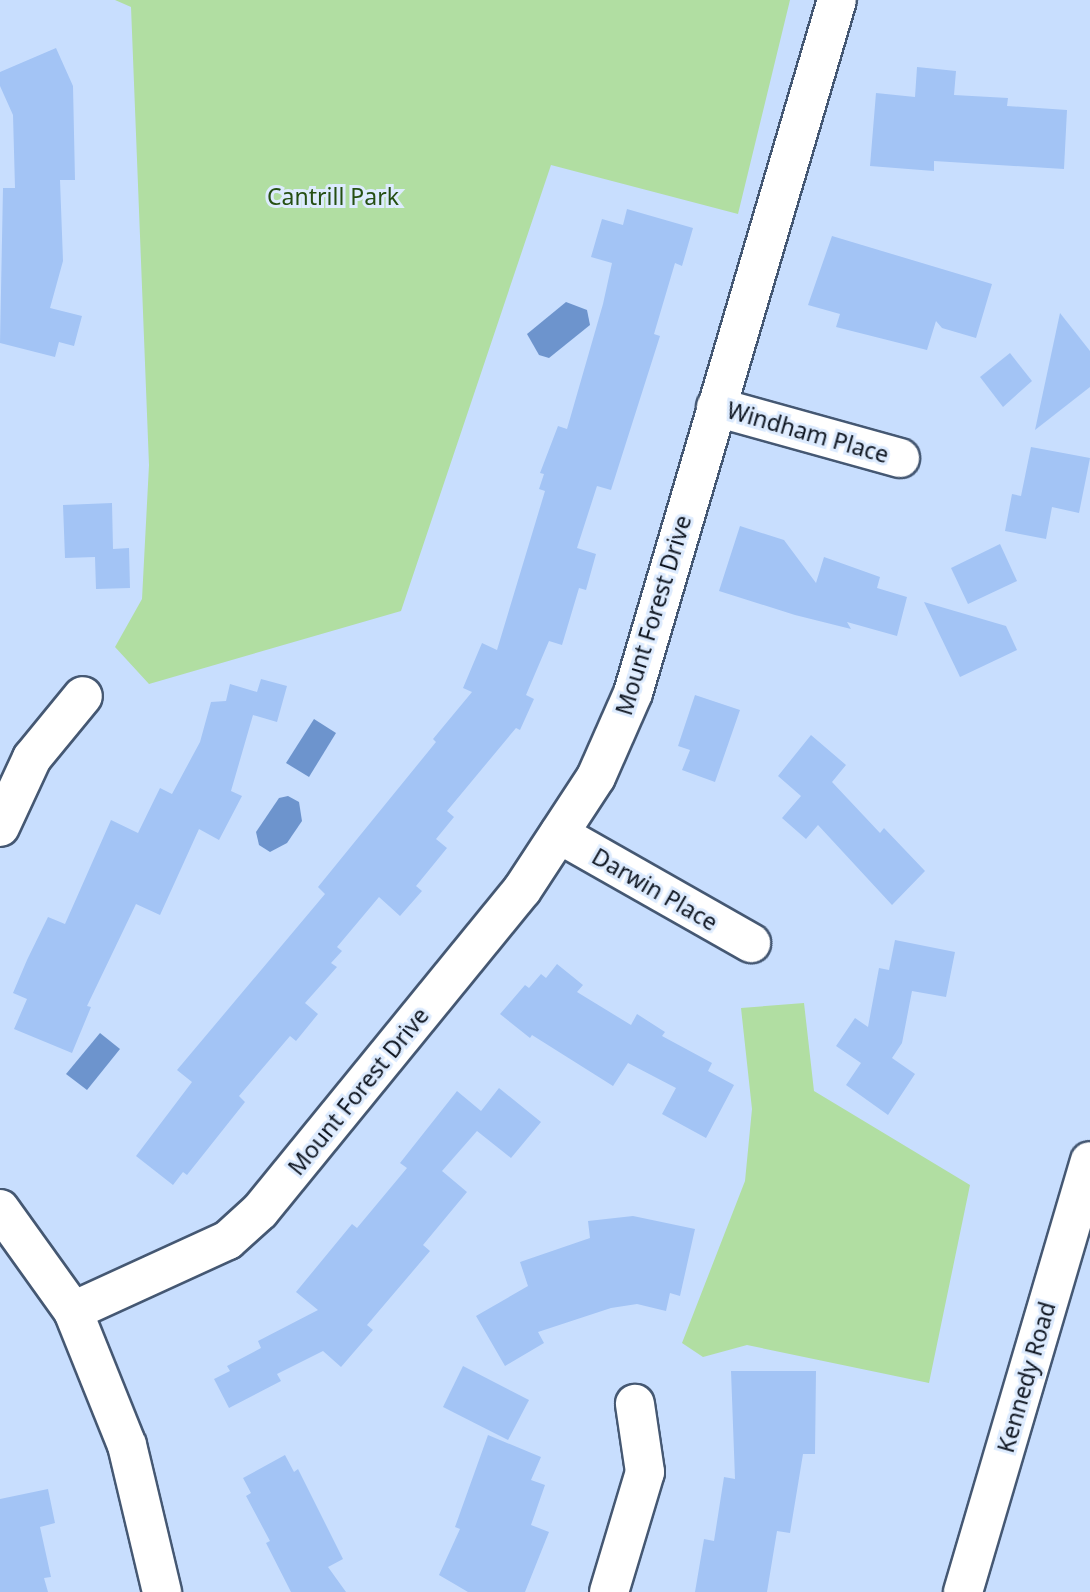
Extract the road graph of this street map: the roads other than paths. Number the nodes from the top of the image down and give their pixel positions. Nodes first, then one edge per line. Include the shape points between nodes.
1 (836, 0) edge
2 (716, 407) junction
3 (900, 458) dead end
4 (83, 696) dead end
5 (0, 827) edge
6 (559, 834) junction
7 (751, 943) dead end
8 (1090, 1161) edge
9 (0, 1209) edge
10 (73, 1311) junction
11 (635, 1404) dead end
12 (162, 1592) edge
13 (609, 1592) edge
14 (963, 1592) edge

1 - 2 street, Mount Forest Drive
2 - 3 street, Windham Place
2 - 6 street, Mount Forest Drive via 633,693 596,777
4 - 5 street via 32,758
6 - 7 street, Darwin Place
6 - 10 street, Mount Forest Drive via 522,890 260,1211 228,1240
8 - 14 street, Kennedy Road
9 - 10 street
10 - 12 street via 127,1445
11 - 13 street via 645,1472

